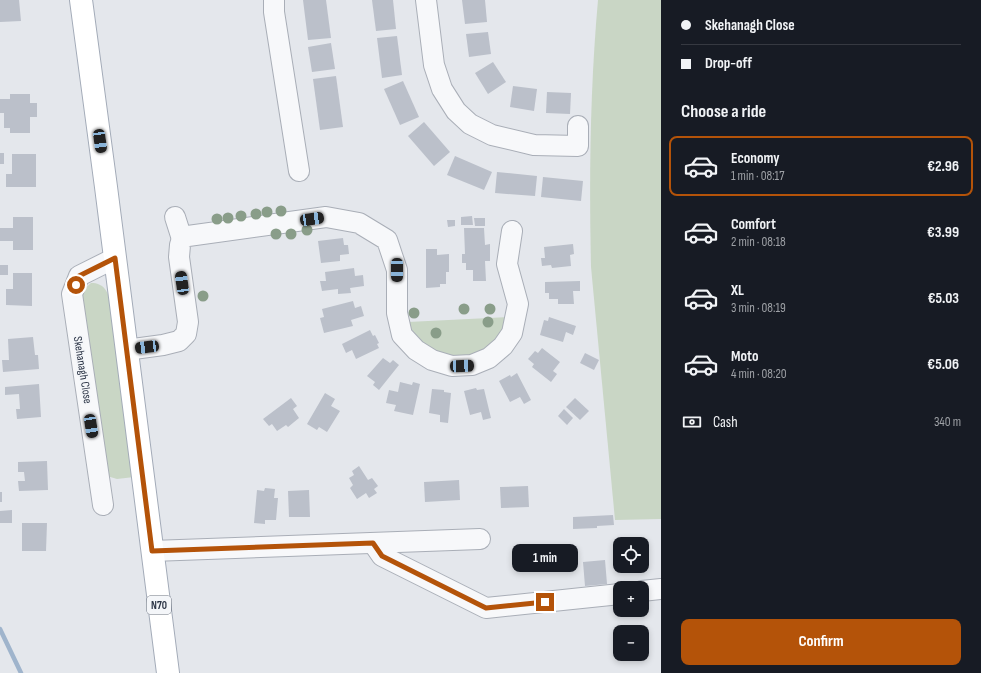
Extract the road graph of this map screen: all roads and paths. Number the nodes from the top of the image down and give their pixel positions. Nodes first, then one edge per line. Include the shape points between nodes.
1 (81, 0) edge
2 (274, 0) edge
3 (426, 0) edge
4 (578, 126) dead end
5 (299, 170) dead end
6 (175, 216) dead end
7 (512, 231) dead end
8 (182, 240) junction
9 (115, 258) junction
10 (126, 350) junction
11 (103, 506) dead end
12 (480, 539) dead end
13 (373, 543) junction
14 (152, 551) junction
15 (661, 589) edge
16 (649, 590) edge
17 (613, 595) edge
18 (168, 673) edge

1 - 9 main road, N70
2 - 5 street
3 - 4 street via 434,65 442,89 456,111 470,124 492,135 534,145 578,146
6 - 8 street
7 - 8 street via 507,264 518,304 512,333 503,346 489,358 472,365 452,366 432,360 416,350 402,335 397,313 397,270 387,240 359,223 326,217 188,236
8 - 10 street via 179,257 188,322 186,334 179,341 168,344
9 - 10 main road, N70
9 - 11 street, Skehanagh Close via 79,276 72,294
10 - 14 main road, N70
12 - 13 street
13 - 14 street
13 - 17 street via 382,556 486,608
14 - 18 main road, N70
15 - 16 street

